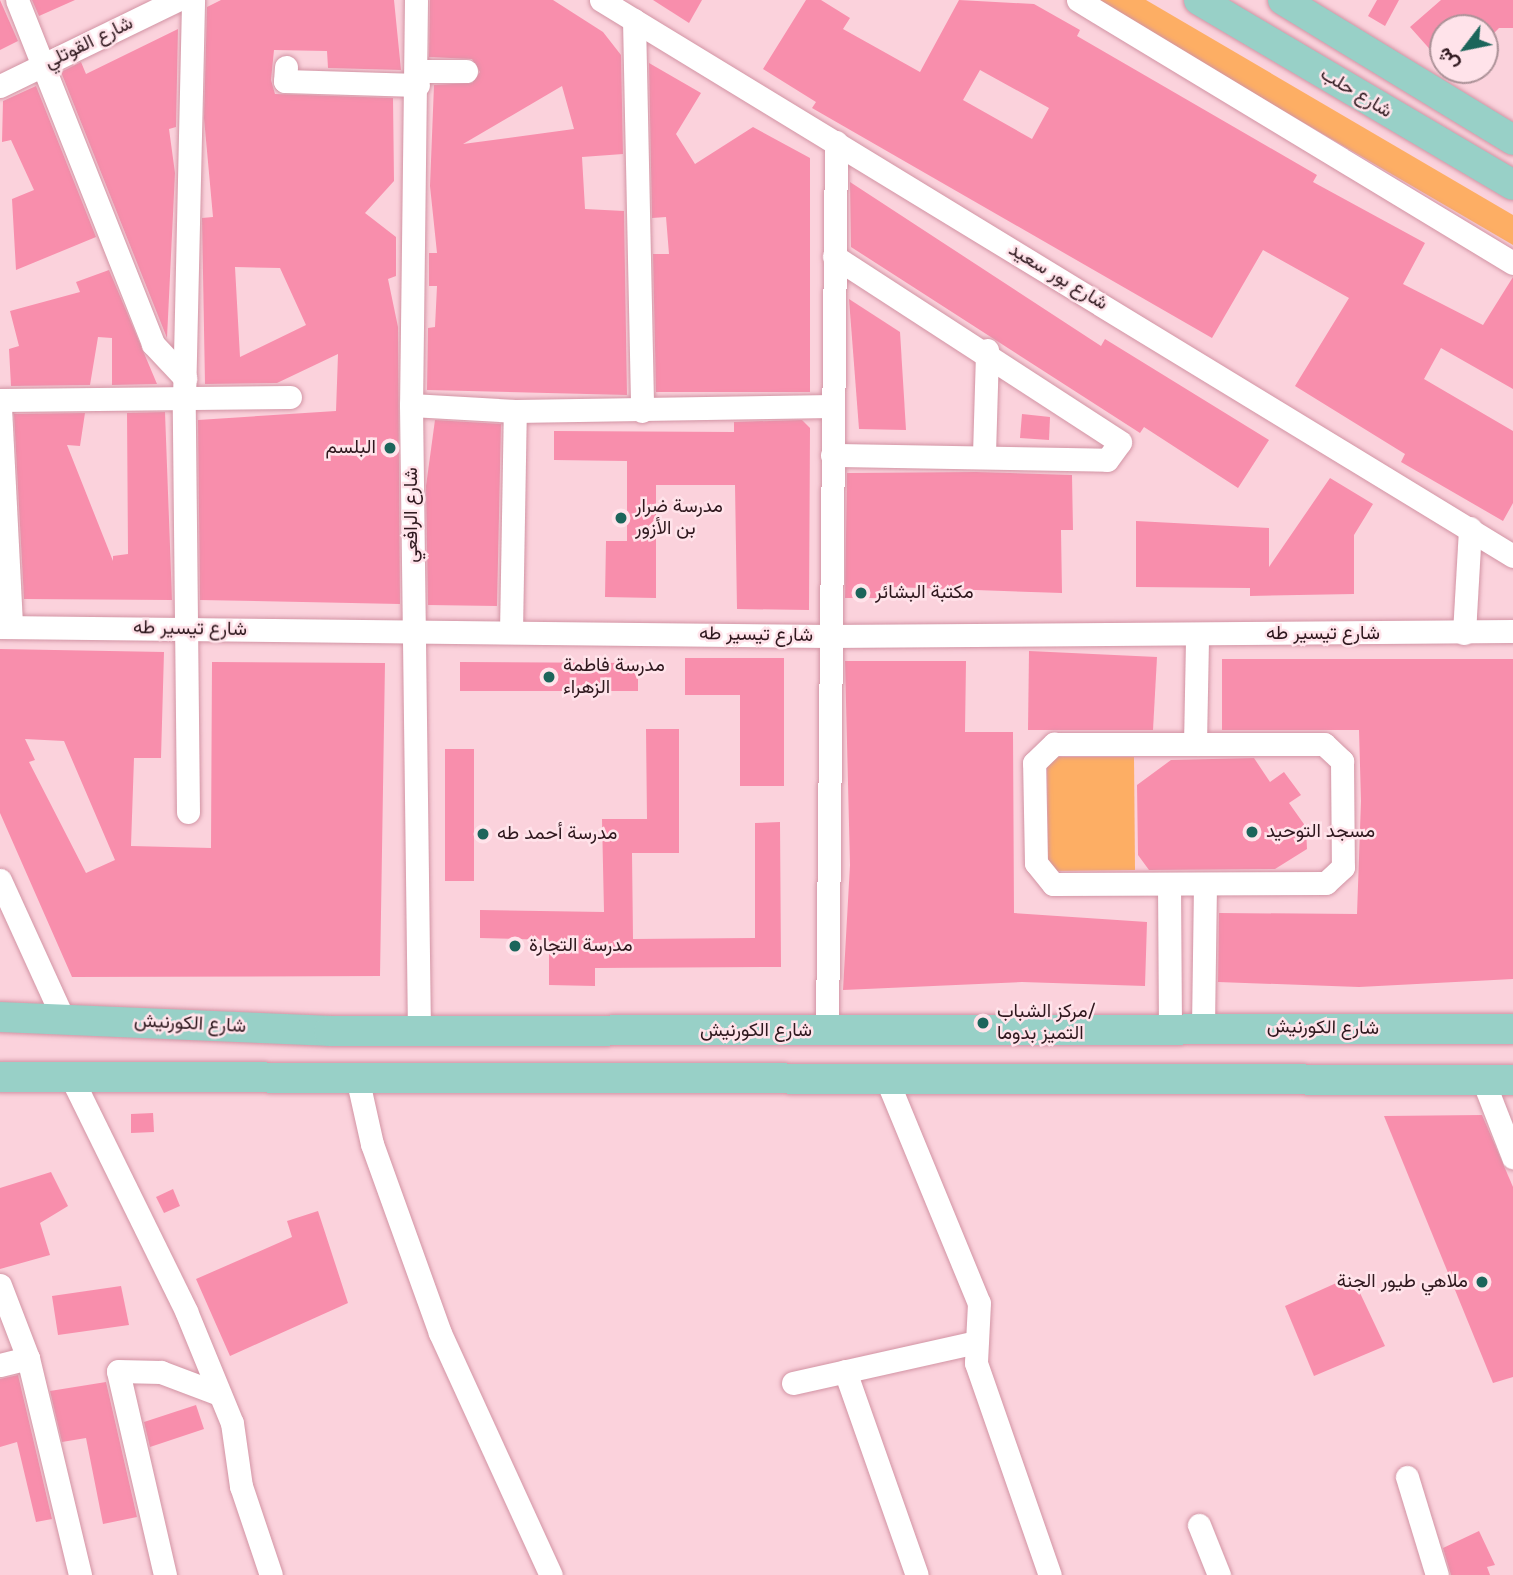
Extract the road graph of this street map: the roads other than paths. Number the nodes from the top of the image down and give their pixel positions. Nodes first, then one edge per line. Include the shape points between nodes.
1 (17, 0) edge
2 (177, 0) edge
3 (193, 0) edge
4 (416, 0) edge
5 (601, 0) edge
6 (1078, 0) edge
7 (1199, 0) edge
8 (1283, 0) edge
9 (634, 20) junction
10 (286, 67) dead end
11 (39, 68) junction
12 (466, 71) dead end
13 (418, 78) junction
14 (0, 86) edge
15 (1512, 137) edge
16 (836, 142) junction
17 (1513, 185) edge
18 (834, 256) junction
19 (1513, 262) edge
20 (987, 350) junction
21 (185, 389) junction
22 (290, 397) dead end
23 (0, 400) edge
24 (411, 405) junction
25 (0, 407) edge
26 (832, 407) junction
27 (515, 411) junction
28 (642, 411) junction
29 (984, 454) junction
30 (832, 455) junction
31 (1471, 528) junction
32 (1513, 556) edge
33 (5, 627) edge
34 (186, 628) junction
35 (1513, 631) edge
36 (412, 632) junction
37 (511, 632) junction
38 (1464, 633) junction
39 (1197, 635) junction
40 (828, 636) junction
41 (1195, 744) junction
42 (188, 812) dead end
43 (0, 880) edge
44 (1169, 884) junction
45 (1205, 884) junction
46 (0, 1017) edge
47 (64, 1018) junction
48 (1170, 1027) junction
49 (1203, 1027) junction
50 (1513, 1029) edge
51 (419, 1031) junction
52 (827, 1031) junction
53 (0, 1077) edge
54 (71, 1077) junction
55 (357, 1077) junction
56 (887, 1080) junction
57 (1483, 1080) junction
58 (1513, 1080) edge
59 (1513, 1157) edge
60 (0, 1285) edge
61 (975, 1342) junction
62 (28, 1358) junction
63 (0, 1365) edge
64 (845, 1371) junction
65 (793, 1383) dead end
66 (219, 1394) junction
67 (1407, 1477) dead end
68 (1199, 1525) dead end
69 (80, 1575) edge
70 (165, 1575) edge
71 (271, 1575) edge
72 (551, 1575) edge
73 (917, 1575) edge
74 (1050, 1575) edge
75 (1219, 1575) edge
76 (1437, 1575) edge

1 - 11 street
2 - 11 street, شارع القوتلي
3 - 21 street
4 - 13 street, شارع الرافعي
5 - 9 street, شارع بور سعيد
6 - 19 street
7 - 17 main road, شارع حلب
8 - 15 main road
9 - 16 street, شارع بور سعيد
9 - 28 street
10 - 13 street via 285,81
11 - 14 street, شارع القوتلي
11 - 21 street via 153,344
12 - 13 street
13 - 24 street, شارع الرافعي
16 - 18 street
16 - 31 street, شارع بور سعيد
18 - 20 street
18 - 26 street
20 - 29 street
20 - 29 street via 1119,442 1107,460
21 - 22 street
21 - 23 street
21 - 34 street
24 - 27 street
24 - 36 street, شارع الرافعي
25 - 33 street
26 - 28 street
26 - 30 street
27 - 28 street
27 - 37 street
29 - 30 street
30 - 40 street
31 - 32 street, شارع بور سعيد
31 - 38 street
33 - 34 street, شارع تيسير طه
34 - 36 street, شارع تيسير طه
34 - 42 street
35 - 38 street, شارع تيسير طه
36 - 37 street, شارع تيسير طه
36 - 51 street, شارع الرافعي
37 - 40 street, شارع تيسير طه
38 - 39 street, شارع تيسير طه
39 - 40 street, شارع تيسير طه
39 - 41 street
40 - 52 street
41 - 44 street via 1054,744 1034,763 1036,863 1054,884
41 - 45 street via 1324,744 1342,761 1343,867 1326,883
43 - 47 street
44 - 45 street
44 - 48 street
45 - 49 street
46 - 47 main road, شارع الكورنيش
47 - 51 main road, شارع الكورنيش
48 - 49 main road, شارع الكورنيش
48 - 52 main road, شارع الكورنيش
49 - 50 main road, شارع الكورنيش
51 - 52 main road, شارع الكورنيش
53 - 54 main road
54 - 55 main road
54 - 66 street via 186,1311
55 - 56 main road
55 - 72 street via 372,1144 440,1333
56 - 57 main road
56 - 61 street via 979,1303
57 - 58 main road
57 - 59 street
60 - 62 street
61 - 64 street
61 - 74 street via 982,1384
62 - 63 street
62 - 69 street
64 - 65 street
64 - 73 street
66 - 70 street via 162,1372 117,1371
66 - 71 street
67 - 76 street
68 - 75 street

